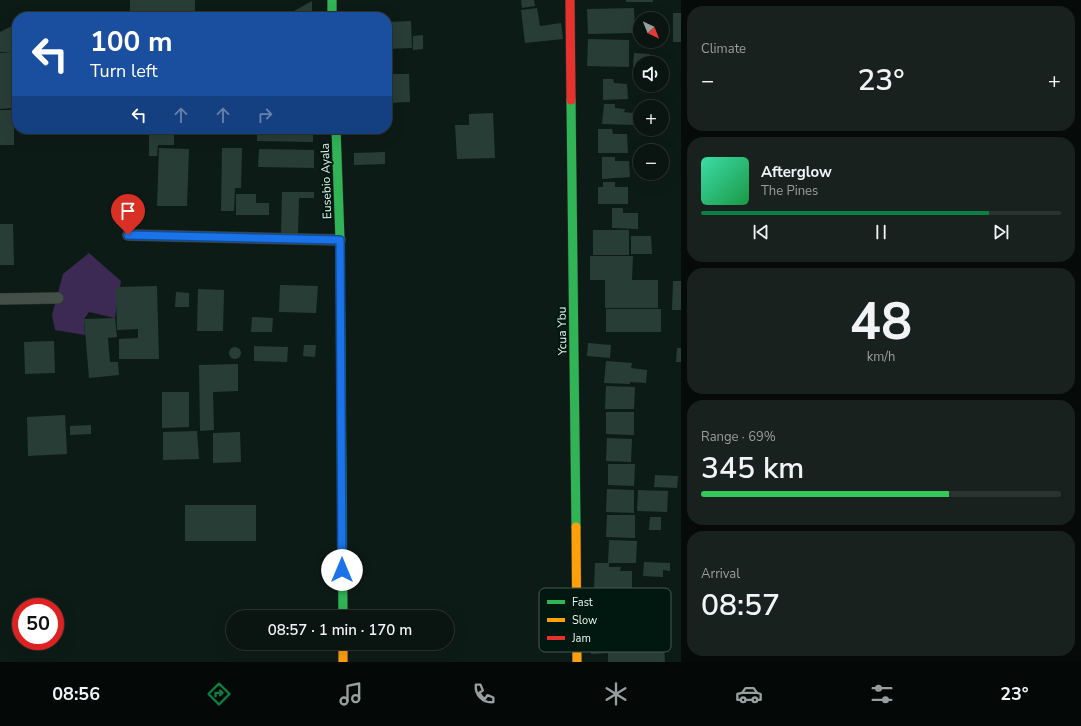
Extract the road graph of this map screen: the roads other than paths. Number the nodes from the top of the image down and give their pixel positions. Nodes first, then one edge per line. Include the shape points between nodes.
1 (332, 0) edge
2 (570, 0) edge
3 (332, 12) edge
4 (336, 134) edge
5 (128, 235) dead end
6 (340, 240) junction
7 (58, 298) dead end
8 (0, 299) edge
9 (576, 588) edge
10 (343, 610) edge
11 (343, 650) edge
12 (577, 652) edge
13 (343, 662) edge
14 (577, 662) edge

1 - 3 street
2 - 9 street, Ycua Ybu
4 - 6 street, Eusebio Ayala
5 - 6 lane
6 - 10 street, Eusebio Ayala
7 - 8 lane
11 - 13 street
12 - 14 street, Ycua Ybu

